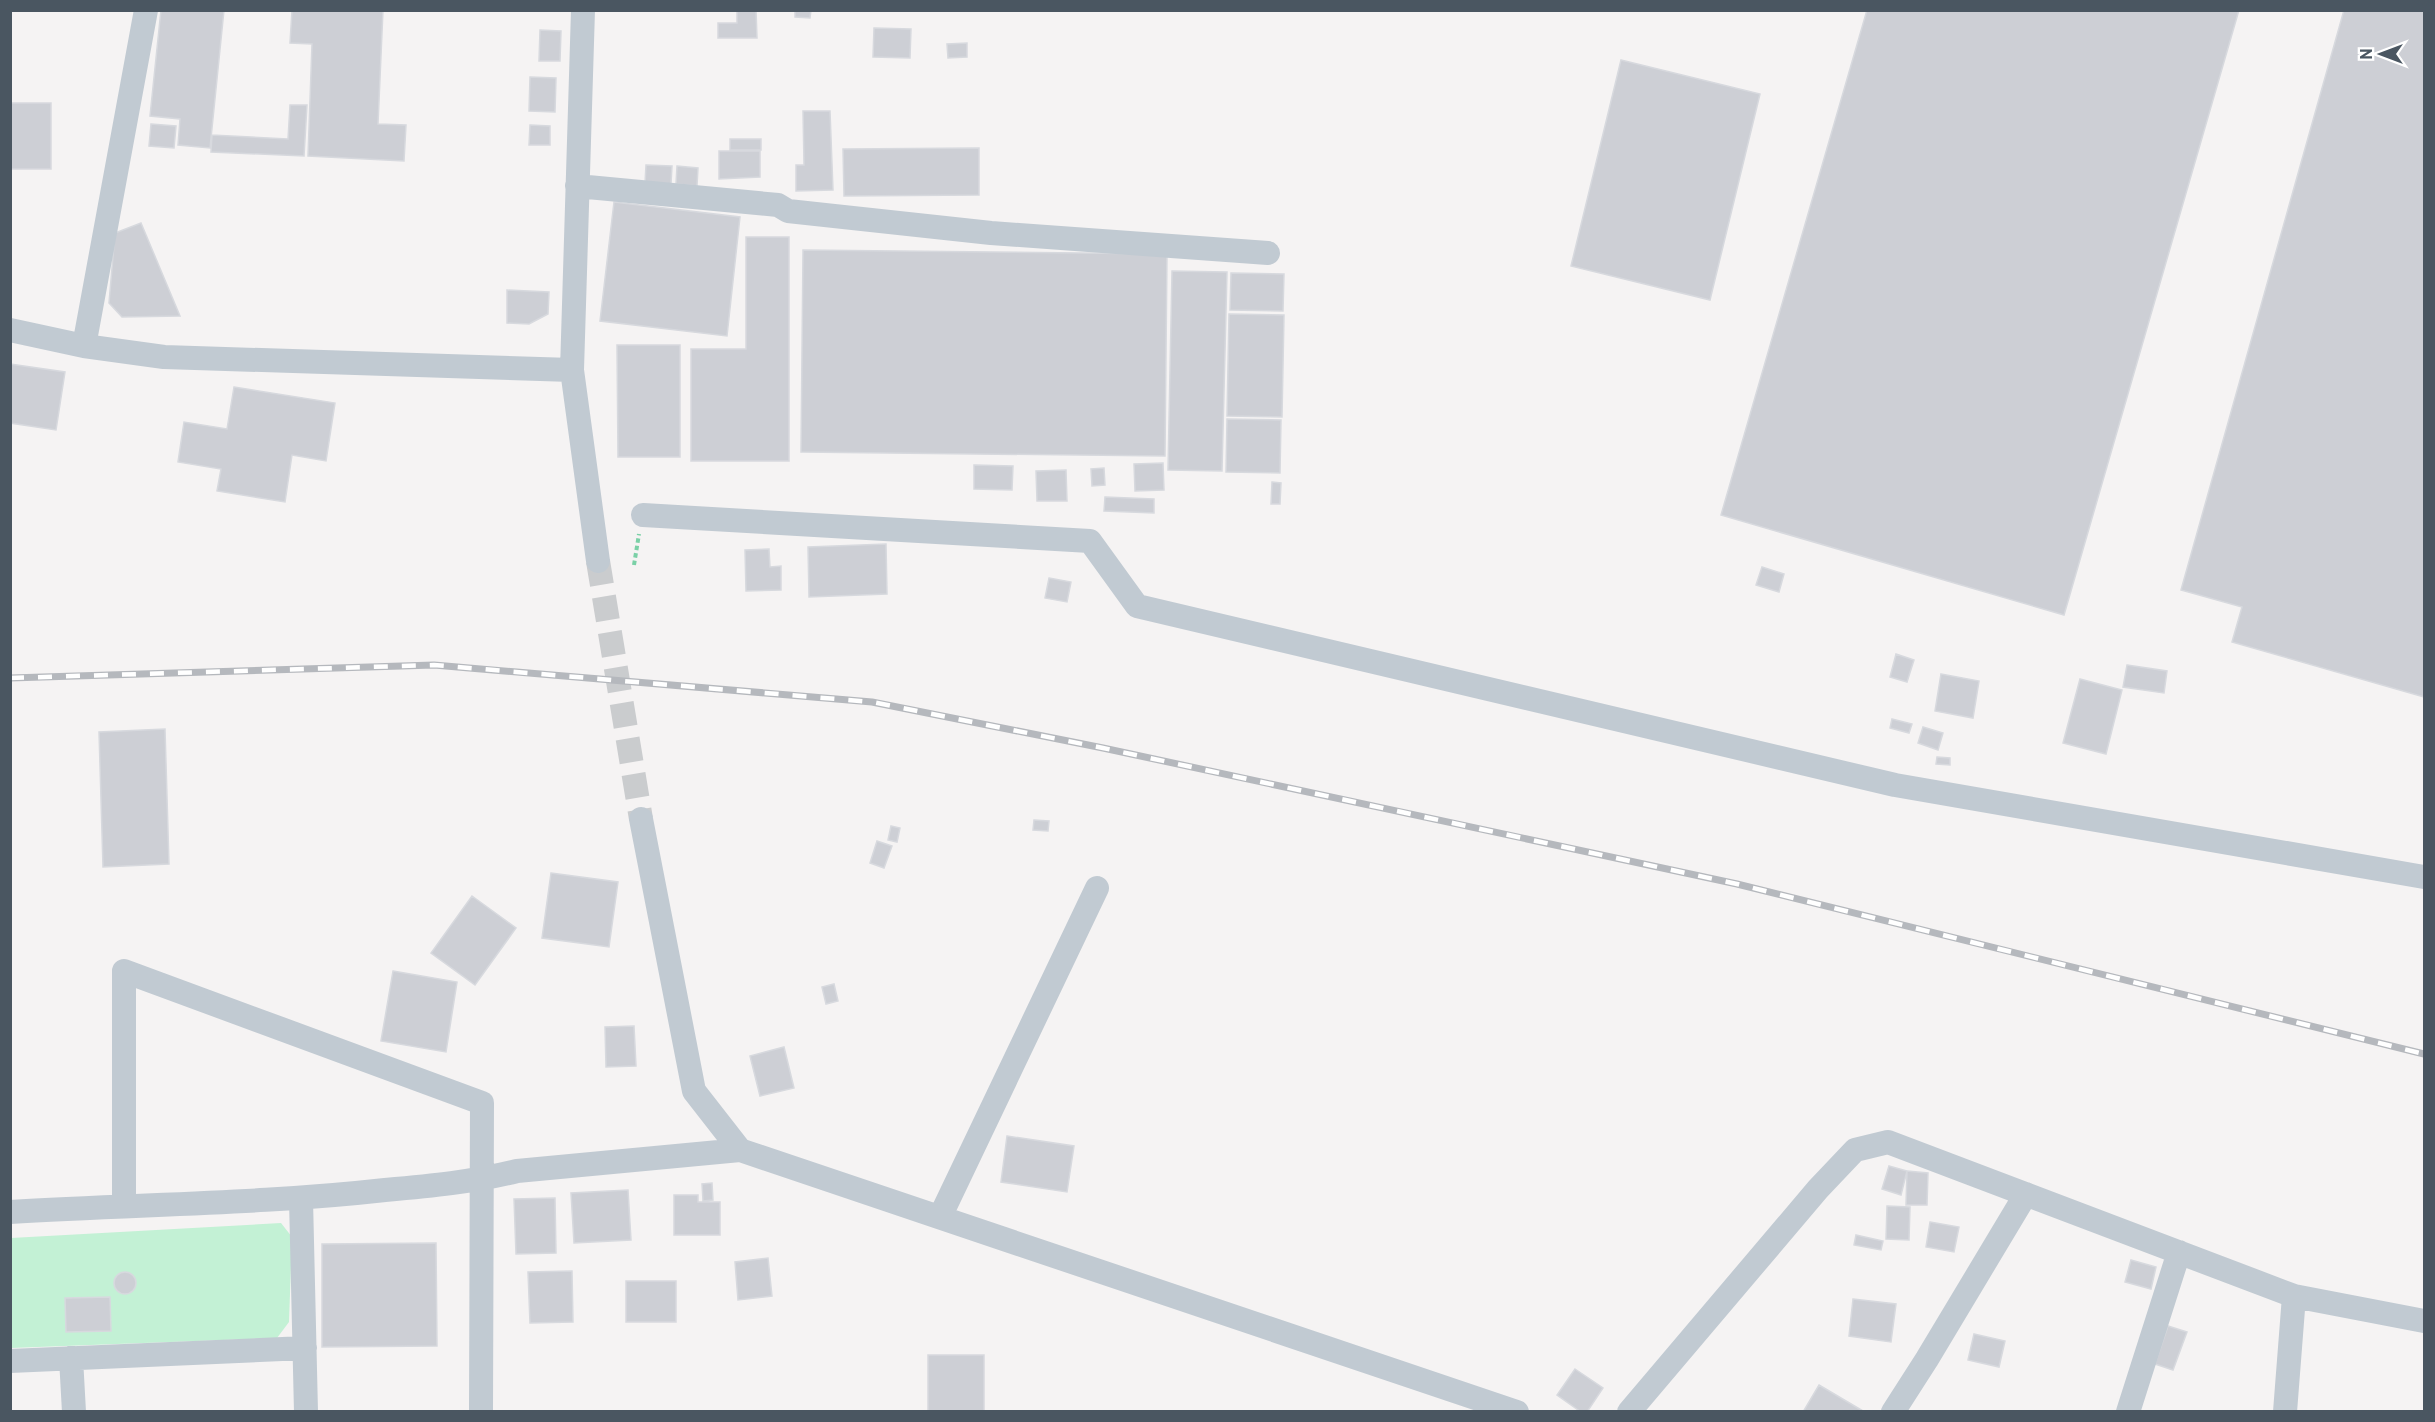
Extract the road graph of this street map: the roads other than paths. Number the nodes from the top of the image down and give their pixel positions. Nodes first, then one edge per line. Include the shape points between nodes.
1 (146, 10) edge
2 (583, 10) edge
3 (578, 186) junction
4 (1268, 252) dead end
5 (10, 330) edge
6 (84, 346) junction
7 (572, 370) junction
8 (643, 516) road end
9 (598, 561) tunnel mouth
10 (641, 819) tunnel mouth
11 (2424, 877) edge
12 (1097, 888) dead end
13 (740, 1150) junction
14 (481, 1180) junction
15 (2026, 1194) junction
16 (301, 1199) junction
17 (124, 1205) junction
18 (10, 1212) edge
19 (940, 1217) junction
20 (2178, 1252) junction
21 (2295, 1296) junction
22 (2424, 1321) edge
23 (305, 1348) junction
24 (71, 1358) junction
25 (10, 1361) edge
26 (74, 1412) edge
27 (306, 1412) edge
28 (481, 1412) edge
29 (1517, 1412) edge
30 (1629, 1412) edge
31 (1893, 1412) edge
32 (2128, 1412) edge
33 (2285, 1412) edge

1 - 6 street
2 - 3 street
3 - 4 street via 778,205 788,211 991,233
3 - 7 street
5 - 6 street
6 - 7 street via 164,357
7 - 9 street
8 - 11 street via 1090,540 1137,606 1895,785
10 - 13 street via 694,1091
12 - 19 street
13 - 14 street via 517,1171
13 - 19 street
14 - 16 street
14 - 17 street via 482,1103 124,971
14 - 28 street
15 - 20 street
15 - 30 street via 1888,1142 1855,1150
15 - 31 street
16 - 17 street
16 - 23 street
17 - 18 street
19 - 29 street
20 - 21 street
20 - 32 street
21 - 22 street
21 - 33 street
23 - 24 street
23 - 27 street
24 - 25 street
24 - 26 street

